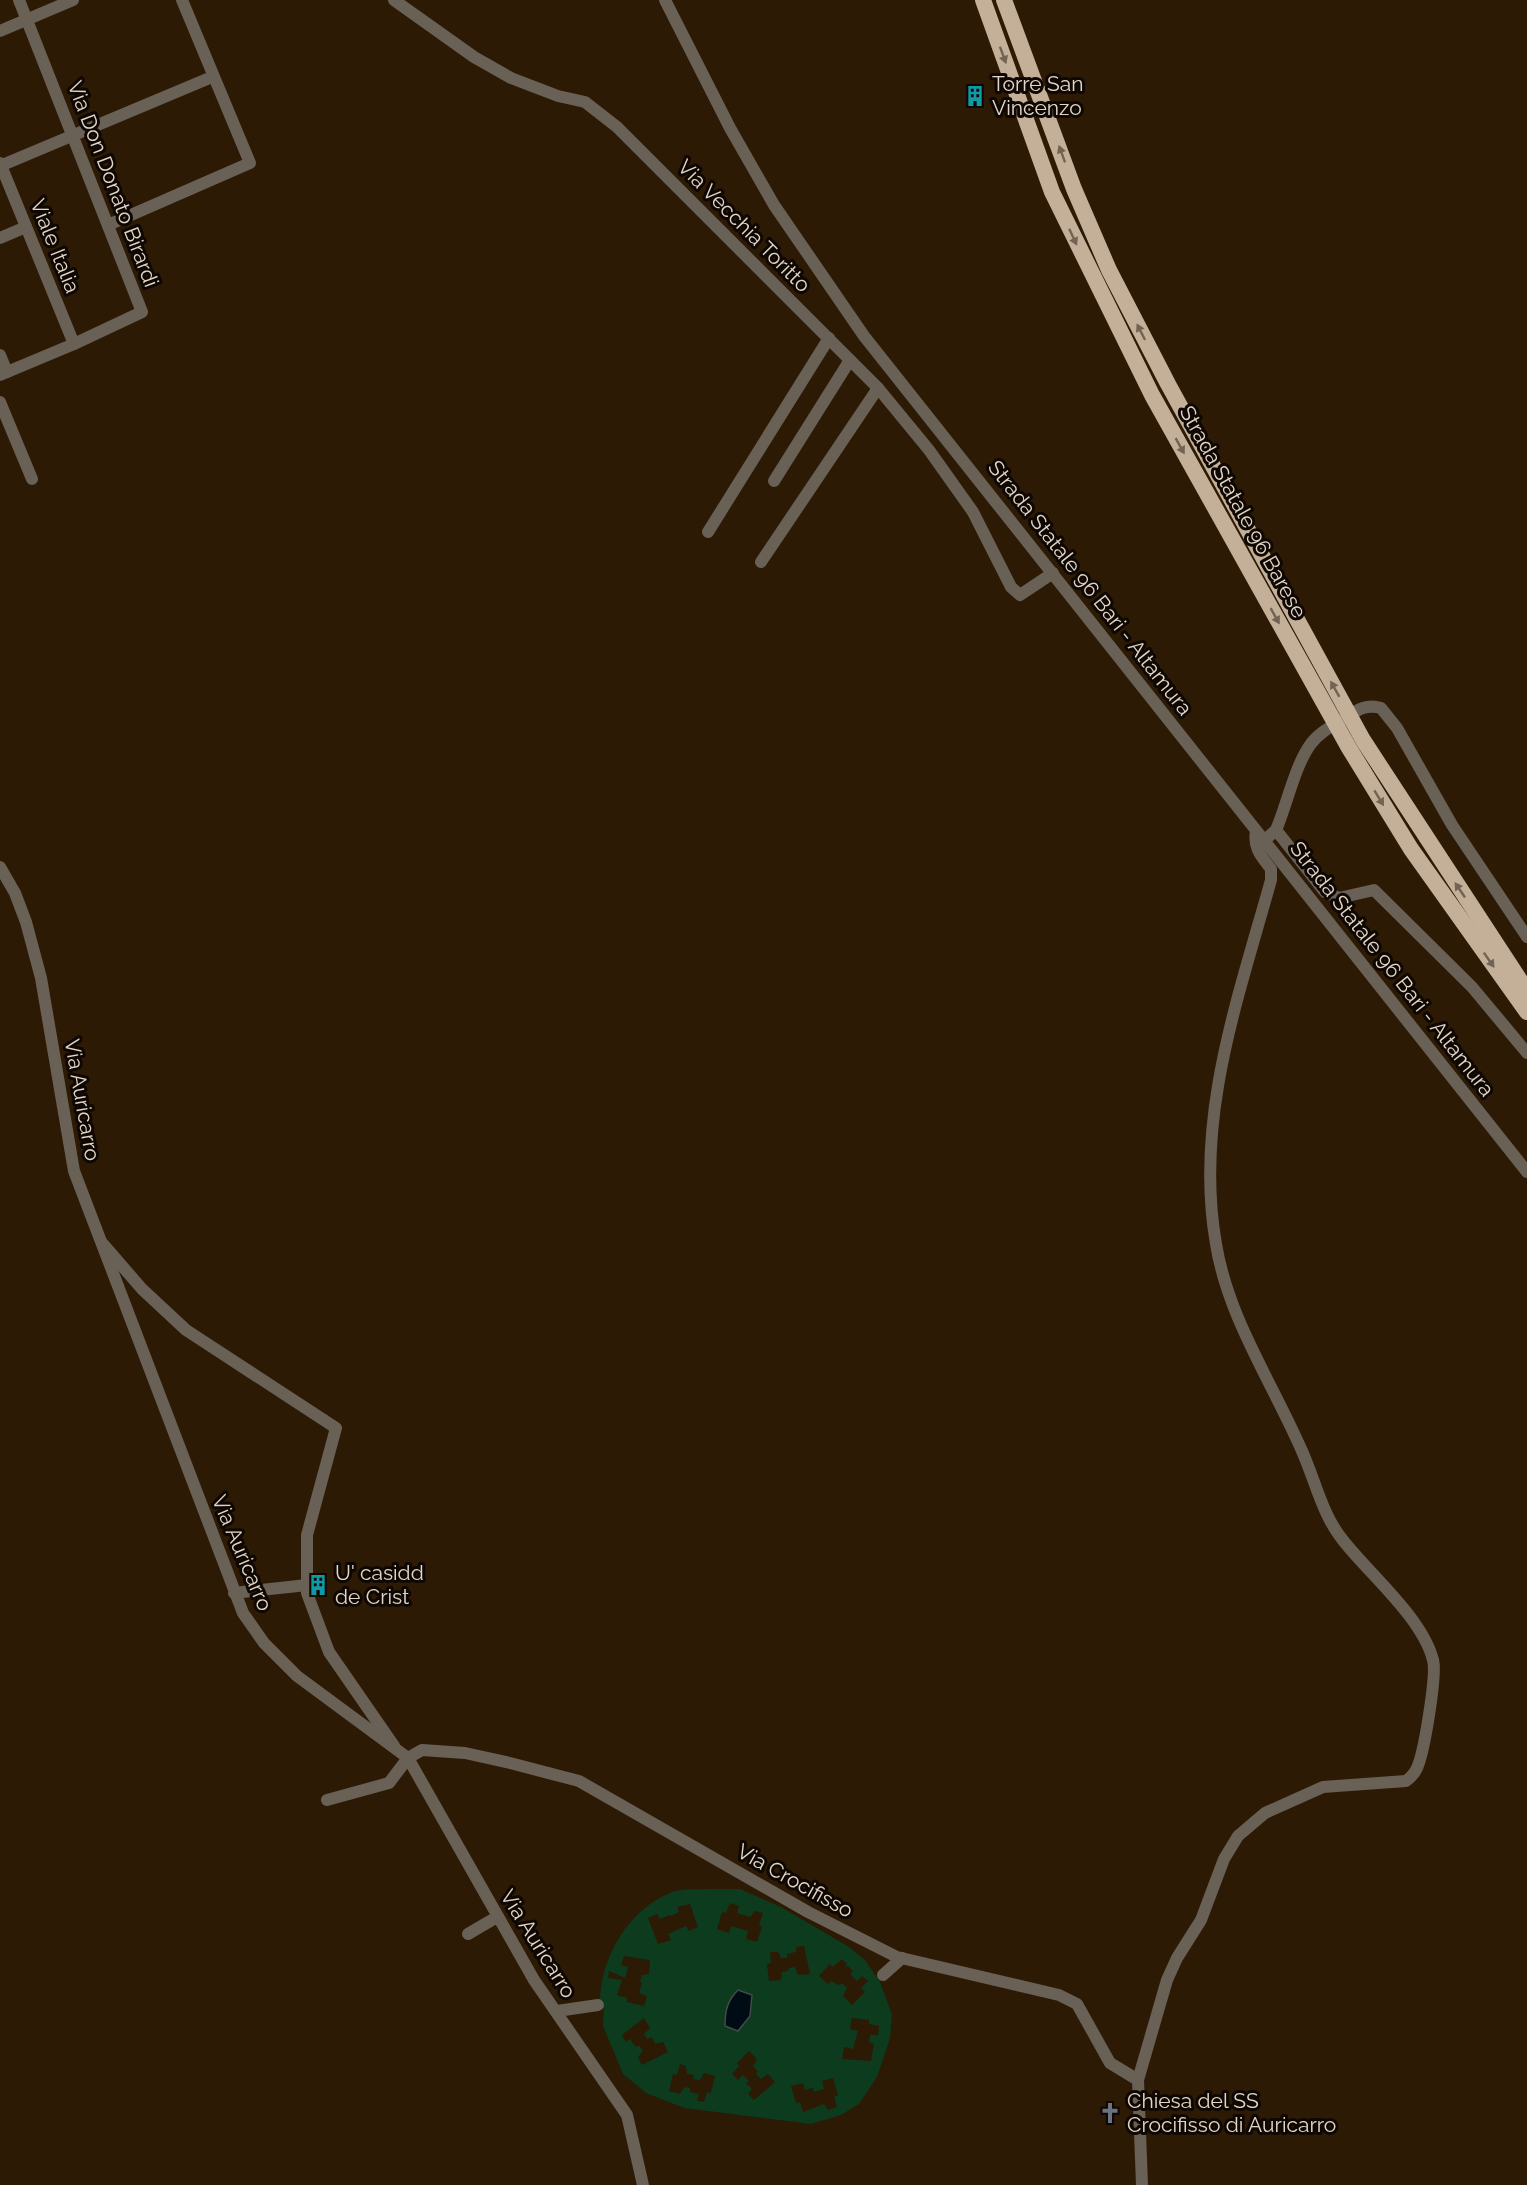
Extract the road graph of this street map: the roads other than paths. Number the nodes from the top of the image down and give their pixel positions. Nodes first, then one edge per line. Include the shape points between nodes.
1 (19, 0) edge
2 (73, 0) edge
3 (182, 0) edge
4 (394, 0) edge
5 (665, 0) edge
6 (983, 0) edge
7 (1004, 0) edge
8 (27, 20) junction
9 (0, 31) edge
10 (212, 76) junction
11 (73, 134) junction
12 (0, 165) edge
13 (108, 225) junction
14 (26, 227) junction
15 (0, 238) edge
16 (829, 338) junction
17 (74, 344) junction
18 (0, 355) edge
19 (850, 360) junction
20 (4, 373) edge
21 (878, 388) junction
22 (0, 402) edge
23 (32, 478) dead end
24 (774, 481) dead end
25 (708, 532) dead end
26 (761, 562) dead end
27 (1053, 573) junction
28 (1356, 744) junction
29 (1276, 830) junction
30 (1260, 835) junction
31 (0, 867) edge
32 (1526, 934) edge
33 (1527, 991) edge
34 (1527, 1012) edge
35 (1527, 1053) edge
36 (1527, 1172) edge
37 (99, 1240) junction
38 (307, 1585) junction
39 (234, 1593) junction
40 (395, 1747) junction
41 (408, 1758) junction
42 (327, 1800) dead end
43 (497, 1917) junction
44 (468, 1935) dead end
45 (902, 1958) junction
46 (883, 1976) dead end
47 (598, 2005) dead end
48 (557, 2011) junction
49 (1138, 2080) junction
50 (643, 2185) edge
51 (1142, 2185) edge

1 - 8 street, Via Don Donato Birardi
2 - 8 street
3 - 10 street
4 - 16 street, Via Vecchia Toritto via 474,57 511,78 585,102 617,127
5 - 27 street, Strada Statale 96 Bari - Altamura via 774,205 864,336
6 -> 28 highway, Strada Statale 96 Barese via 1052,192 1152,395
28 -> 7 highway, Strada Statale 96 Barese via 1109,270 1074,189
8 - 9 street
8 - 11 street, Via Don Donato Birardi
10 - 11 street
10 - 13 street via 250,163
11 - 12 street
11 - 13 street, Via Don Donato Birardi
12 - 14 street, Viale Italia
13 - 17 street, Via Don Donato Birardi via 142,312
14 - 15 street
14 - 17 street, Viale Italia
16 - 19 street, Via Vecchia Toritto
16 - 25 street
17 - 20 street
18 - 20 street
19 - 21 street, Via Vecchia Toritto
19 - 24 street
21 - 26 street
21 - 27 street, Via Vecchia Toritto via 973,512 1011,587 1020,595
22 - 23 street
27 - 30 street, Strada Statale 96 Bari - Altamura
33 -> 28 highway, Strada Statale 96 Barese
28 -> 34 highway, Strada Statale 96 Barese via 1411,849
29 - 30 street
29 - 32 street via 1310,745 1322,732 1359,709 1381,708 1397,728 1452,825
29 - 35 street via 1325,892 1339,898 1374,890 1472,987
30 - 36 street, Strada Statale 96 Bari - Altamura
30 - 49 street via 1255,841 1257,852 1271,869 1271,880 1216,1088 1210,1190 1215,1243 1225,1288 1302,1450 1328,1519 1423,1638 1433,1659 1434,1674 1420,1756 1416,1771 1406,1781 1323,1787 1265,1813 1238,1836 1224,1859 1201,1920 1167,1980
31 - 37 street, Via Auricarro via 26,922 41,978 74,1171
37 - 38 street via 142,1289 186,1330 336,1428 307,1535
37 - 39 street, Via Auricarro
38 - 39 street
38 - 40 street via 329,1652
39 - 40 street, Via Auricarro via 264,1643 297,1676
40 - 41 street, Via Auricarro
41 - 42 street via 389,1783
41 - 43 street, Via Auricarro
41 - 45 street, Via Crocifisso via 422,1750 465,1753 579,1781 808,1912
43 - 44 street
43 - 48 street, Via Auricarro
45 - 46 street
45 - 49 street, Via Crocifisso via 1059,1995 1077,2004 1110,2063
47 - 48 street
48 - 50 street, Via Auricarro via 627,2115
49 - 51 street

